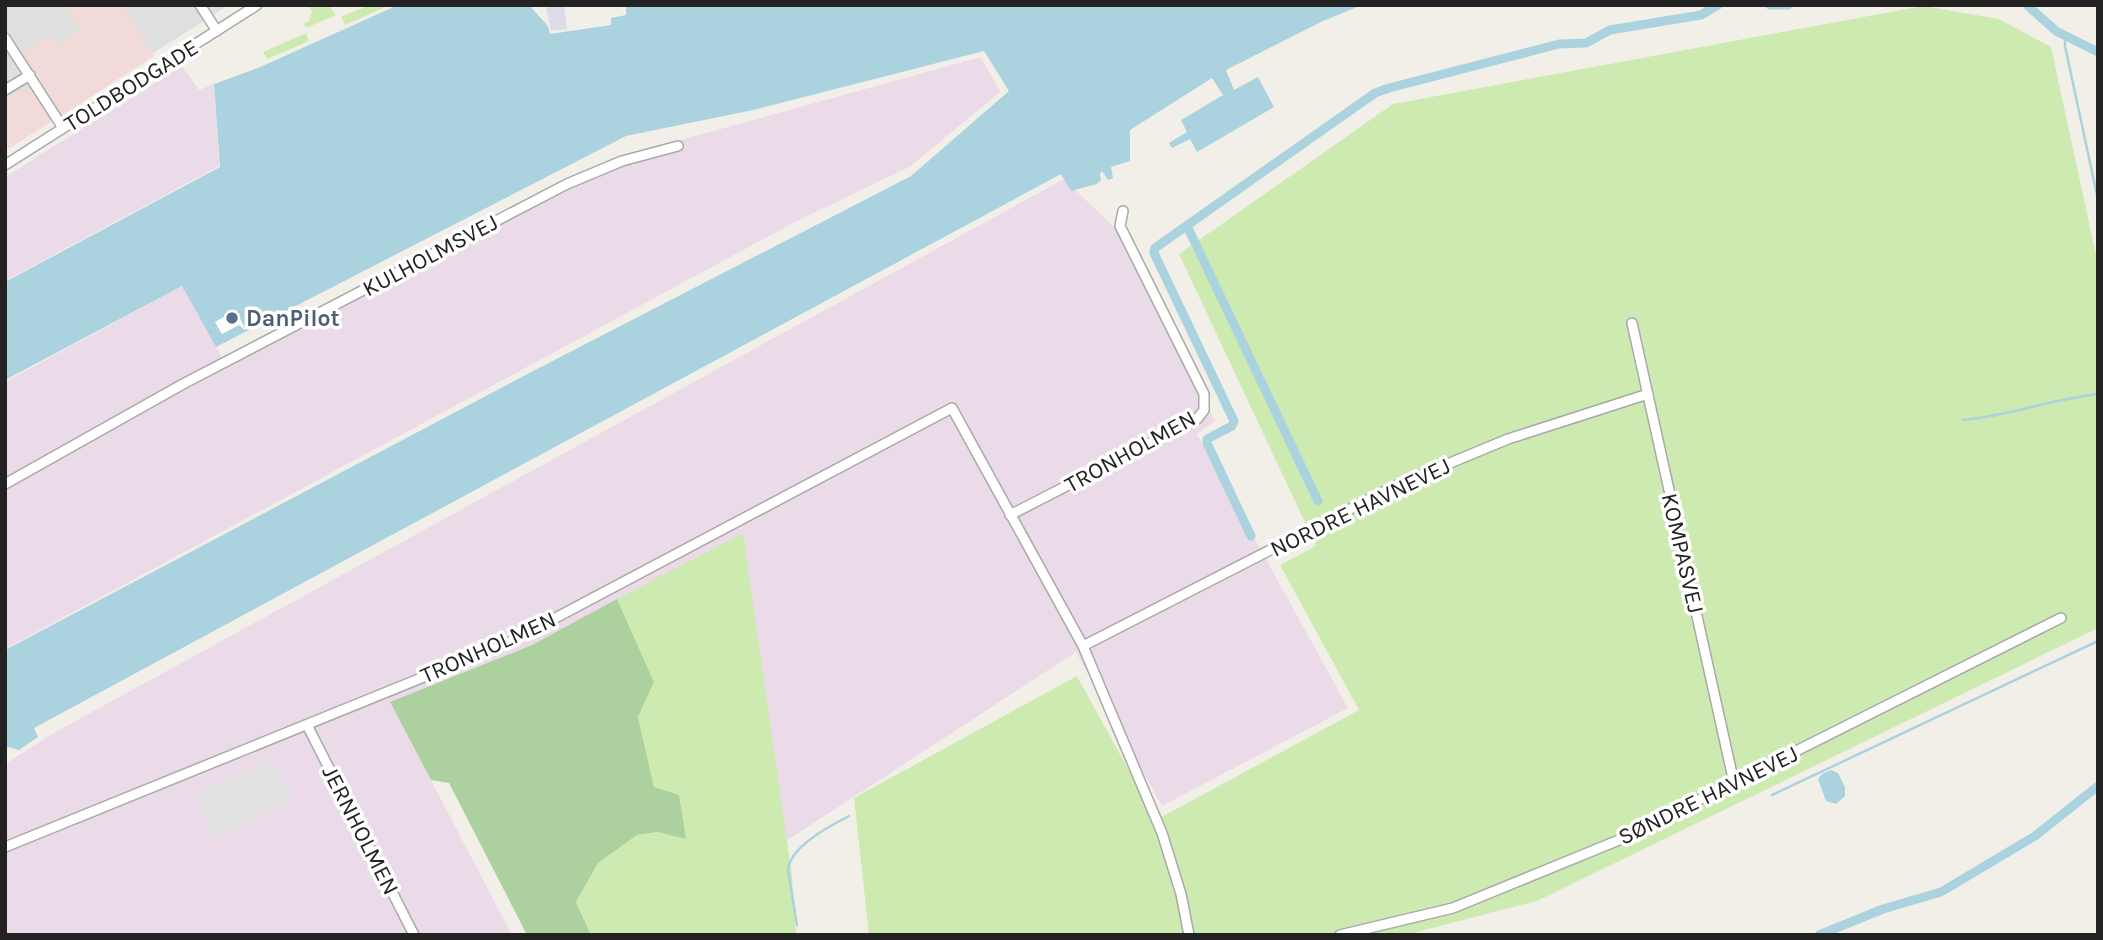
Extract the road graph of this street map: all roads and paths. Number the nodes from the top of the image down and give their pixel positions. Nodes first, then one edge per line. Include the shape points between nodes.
1 (200, 5) edge
2 (257, 5) edge
3 (217, 31) junction
4 (5, 38) edge
5 (30, 75) junction
6 (5, 90) edge
7 (63, 128) junction
8 (678, 146) dead end
9 (5, 165) edge
10 (1123, 211) dead end
11 (1632, 323) dead end
12 (1647, 394) junction
13 (5, 484) edge
14 (1010, 515) junction
15 (2062, 618) dead end
16 (1083, 646) junction
17 (307, 725) junction
18 (1734, 783) junction
19 (5, 847) edge
20 (414, 935) edge
21 (1189, 935) edge
22 (1339, 935) edge

1 - 3 street
2 - 3 street, TOLDBODGADE
3 - 7 street, TOLDBODGADE
4 - 5 street
5 - 6 street
5 - 7 street
7 - 9 street, TOLDBODGADE
8 - 13 street, KULHOLMSVEJ via 622,161 566,184 183,384
10 - 14 street, TRONHOLMEN via 1120,226 1205,394 1204,410 1197,419
11 - 12 street, KOMPASVEJ
12 - 16 street, NORDRE HAVNEVEJ via 1508,439 1397,485
12 - 18 street, KOMPASVEJ
14 - 16 street
14 - 17 street, TRONHOLMEN via 952,408 510,642
15 - 18 street, SØNDRE HAVNEVEJ
16 - 21 street via 1162,833
17 - 19 street, TRONHOLMEN
17 - 20 street, JERNHOLMEN
18 - 22 street, SØNDRE HAVNEVEJ via 1619,840 1453,908

